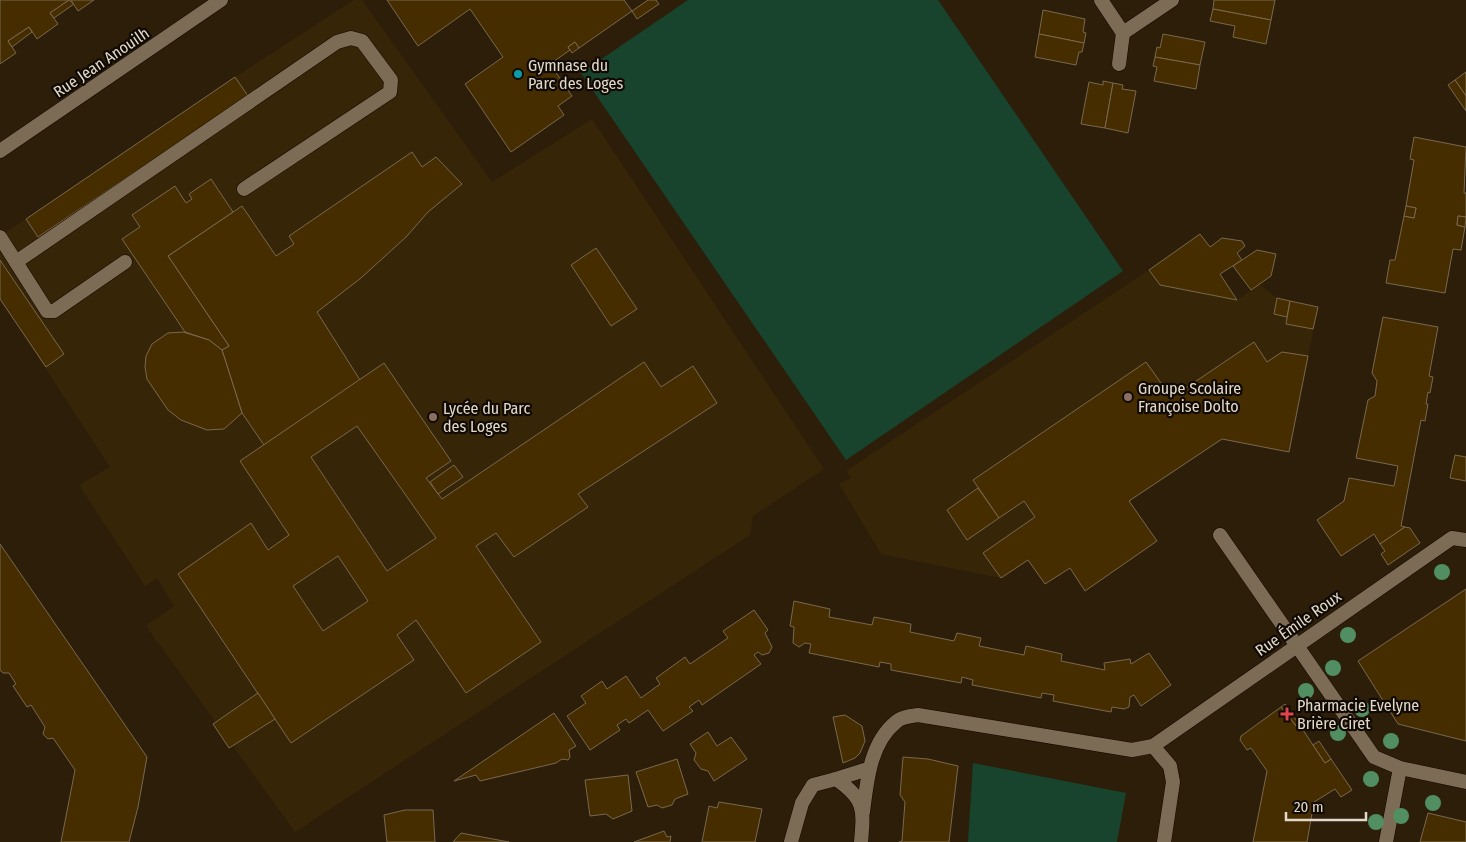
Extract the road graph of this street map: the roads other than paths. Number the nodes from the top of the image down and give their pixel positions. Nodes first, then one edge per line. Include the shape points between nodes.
1 (221, 0) edge
2 (1100, 0) edge
3 (1172, 0) edge
4 (1123, 33) junction
5 (1119, 64) dead end
6 (0, 151) edge
7 (244, 189) dead end
8 (0, 237) edge
9 (16, 262) junction
10 (125, 262) dead end
11 (1220, 535) dead end
12 (1466, 540) edge
13 (1297, 646) junction
14 (1153, 746) junction
15 (1400, 768) junction
16 (868, 769) junction
17 (836, 779) junction
18 (1466, 782) edge
19 (863, 812) junction
20 (792, 842) edge
21 (861, 842) edge
22 (1164, 842) edge
23 (1386, 842) edge

1 - 6 street, Rue Jean Anouilh
2 - 4 street
3 - 4 street
4 - 5 street
7 - 9 street via 390,92 391,80 362,41 351,38 337,42
8 - 9 street
9 - 10 street via 47,311 54,311
11 - 13 street
12 - 13 street, Rue Émile Roux via 1452,538
13 - 14 street, Rue Émile Roux
13 - 15 street via 1374,757
14 - 16 street, Rue Émile Roux via 1132,750 918,714 897,720 885,734
14 - 22 street via 1170,766 1173,782
15 - 18 street
15 - 23 street
16 - 17 street
16 - 19 street, Rue Émile Roux
17 - 19 street via 853,791
17 - 20 street via 813,785 802,803
19 - 21 street, Rue Émile Roux

